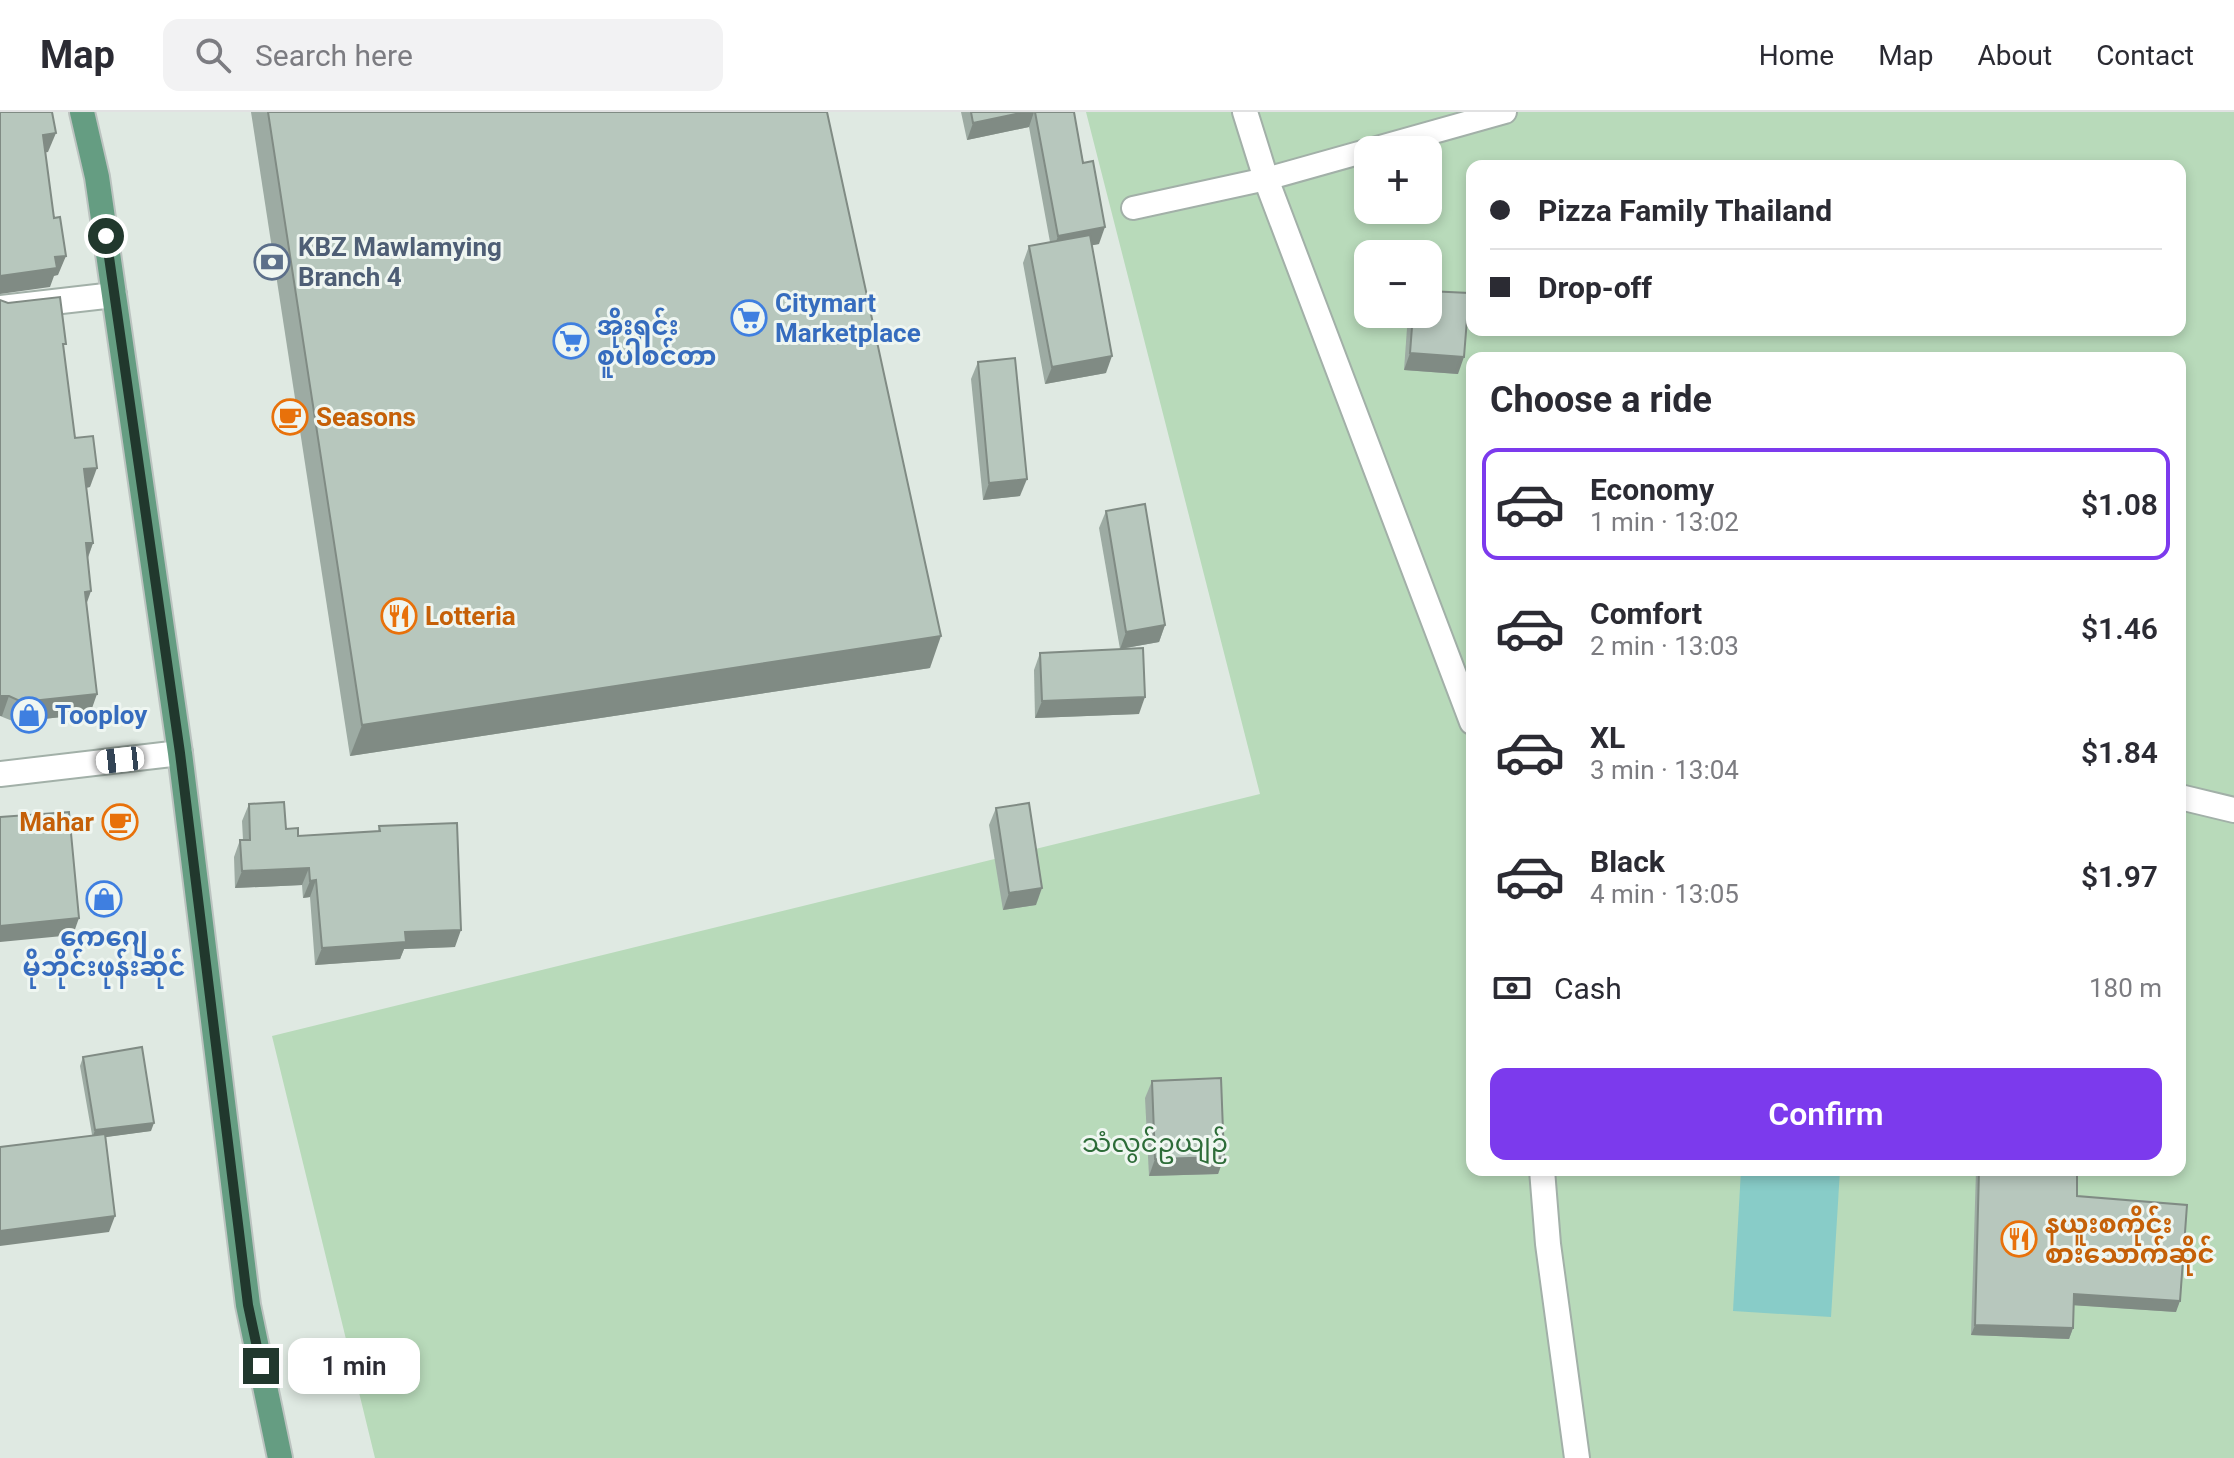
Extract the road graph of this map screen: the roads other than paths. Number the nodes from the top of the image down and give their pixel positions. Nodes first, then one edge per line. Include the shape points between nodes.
1 (82, 112) edge
2 (1245, 112) edge
3 (1505, 112) edge
4 (1266, 179) junction
5 (1133, 208) dead end
6 (114, 295) junction
7 (0, 308) edge
8 (1466, 706) edge
9 (180, 753) junction
10 (0, 774) edge
11 (2186, 798) edge
12 (2234, 810) edge
13 (1542, 1176) edge
14 (280, 1458) edge
15 (1577, 1458) edge

1 - 6 main road
2 - 4 street
3 - 4 lane
4 - 5 lane
4 - 8 street
6 - 7 street
6 - 9 main road
9 - 10 street
9 - 14 main road via 248,1305
11 - 12 street
13 - 15 street

